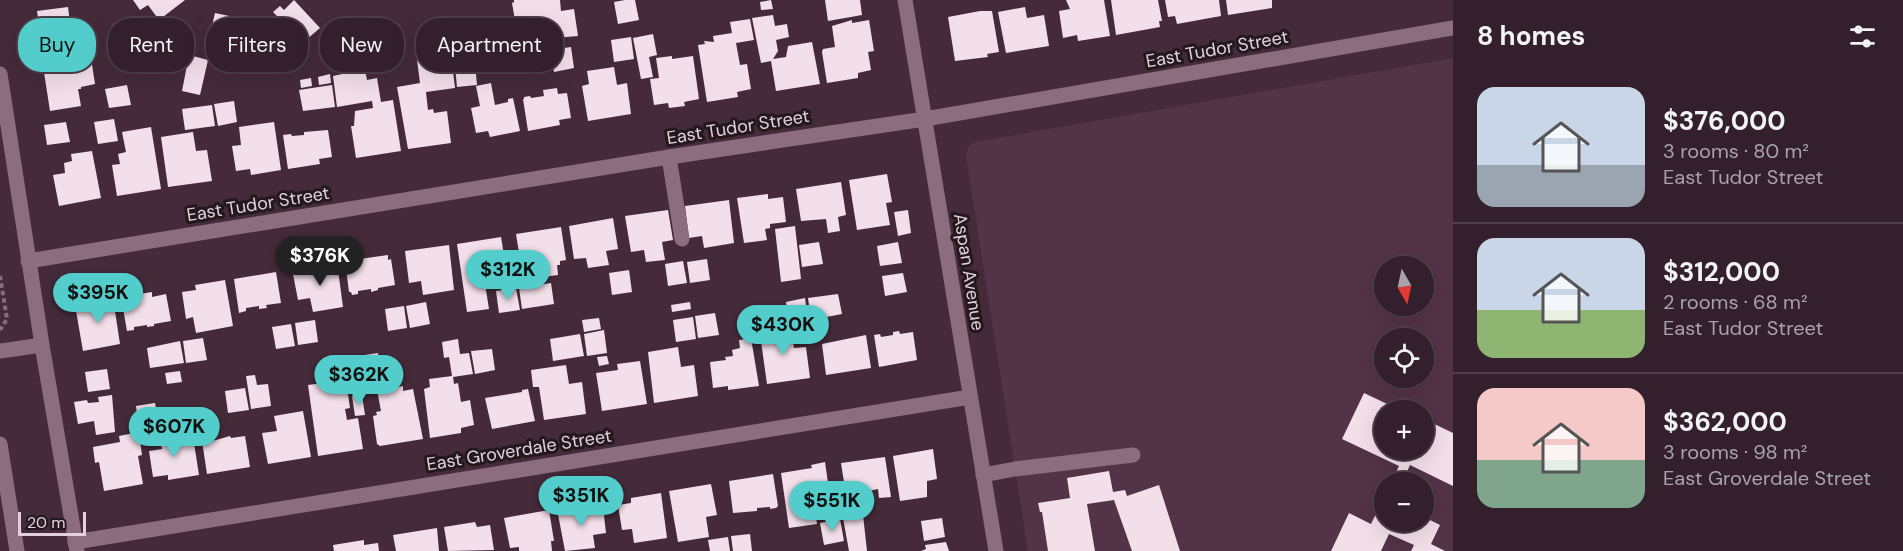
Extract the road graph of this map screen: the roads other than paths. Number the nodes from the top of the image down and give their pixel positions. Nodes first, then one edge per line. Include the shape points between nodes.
1 (905, 0) edge
2 (1453, 28) edge
3 (0, 74) edge
4 (925, 118) junction
5 (669, 157) junction
6 (682, 239) dead end
7 (28, 261) junction
8 (42, 345) junction
9 (0, 351) edge
10 (970, 397) junction
11 (0, 444) edge
12 (1133, 455) dead end
13 (983, 475) junction
14 (76, 546) edge
15 (17, 551) edge
16 (996, 551) edge

1 - 4 street, Aspan Avenue
2 - 4 street, East Tudor Street
3 - 7 street
4 - 5 street, East Tudor Street
4 - 10 street, Aspan Avenue
5 - 6 street
5 - 7 street, East Tudor Street
7 - 8 street
8 - 9 street
8 - 14 street
10 - 13 street, Aspan Avenue
10 - 14 street, East Groverdale Street
11 - 15 street
12 - 13 street
13 - 16 street, Aspan Avenue

